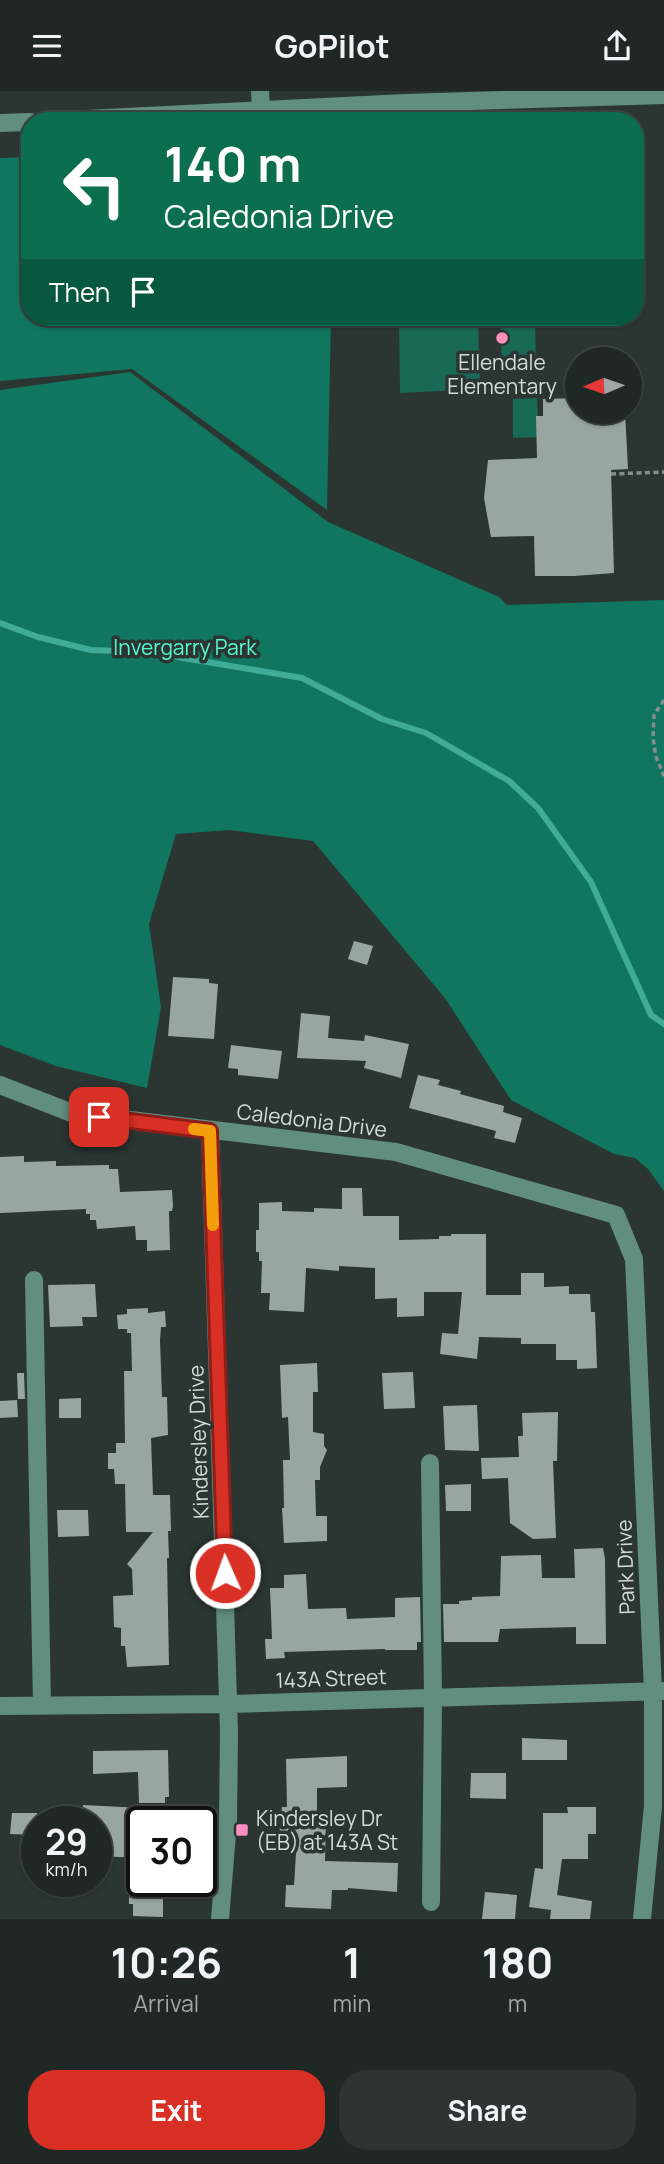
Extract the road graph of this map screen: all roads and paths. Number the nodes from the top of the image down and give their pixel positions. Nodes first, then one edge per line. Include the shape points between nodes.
1 (260, 91) edge
2 (664, 95) edge
3 (261, 110) junction
4 (222, 112) edge
5 (21, 122) edge
6 (0, 123) edge
7 (664, 472) edge
8 (611, 474) dead end
9 (664, 700) edge
10 (664, 776) edge
11 (0, 1085) edge
12 (210, 1131) junction
13 (616, 1215) joint
14 (34, 1280) dead end
15 (430, 1464) dead end
16 (659, 1691) edge
17 (433, 1697) junction
18 (42, 1705) junction
19 (229, 1705) junction
20 (0, 1706) edge
21 (432, 1902) dead end
22 (220, 1919) edge
23 (642, 1919) edge

1 - 3 street
2 - 3 street
3 - 4 street
5 - 6 street
7 - 8 path
9 - 10 path via 654,716 653,738
11 - 12 street, Caledonia Drive via 72,1113
12 - 13 street, Caledonia Drive via 396,1152
12 - 19 street, Kindersley Drive
13 - 16 street, Park Drive via 634,1259
14 - 18 street
15 - 17 street
16 - 17 street, 143A Street
16 - 23 street, Park Drive
17 - 19 street, 143A Street
17 - 21 street
18 - 19 street, 143A Street
18 - 20 street, 143A Street
19 - 22 street, Kindersley Drive via 228,1822

